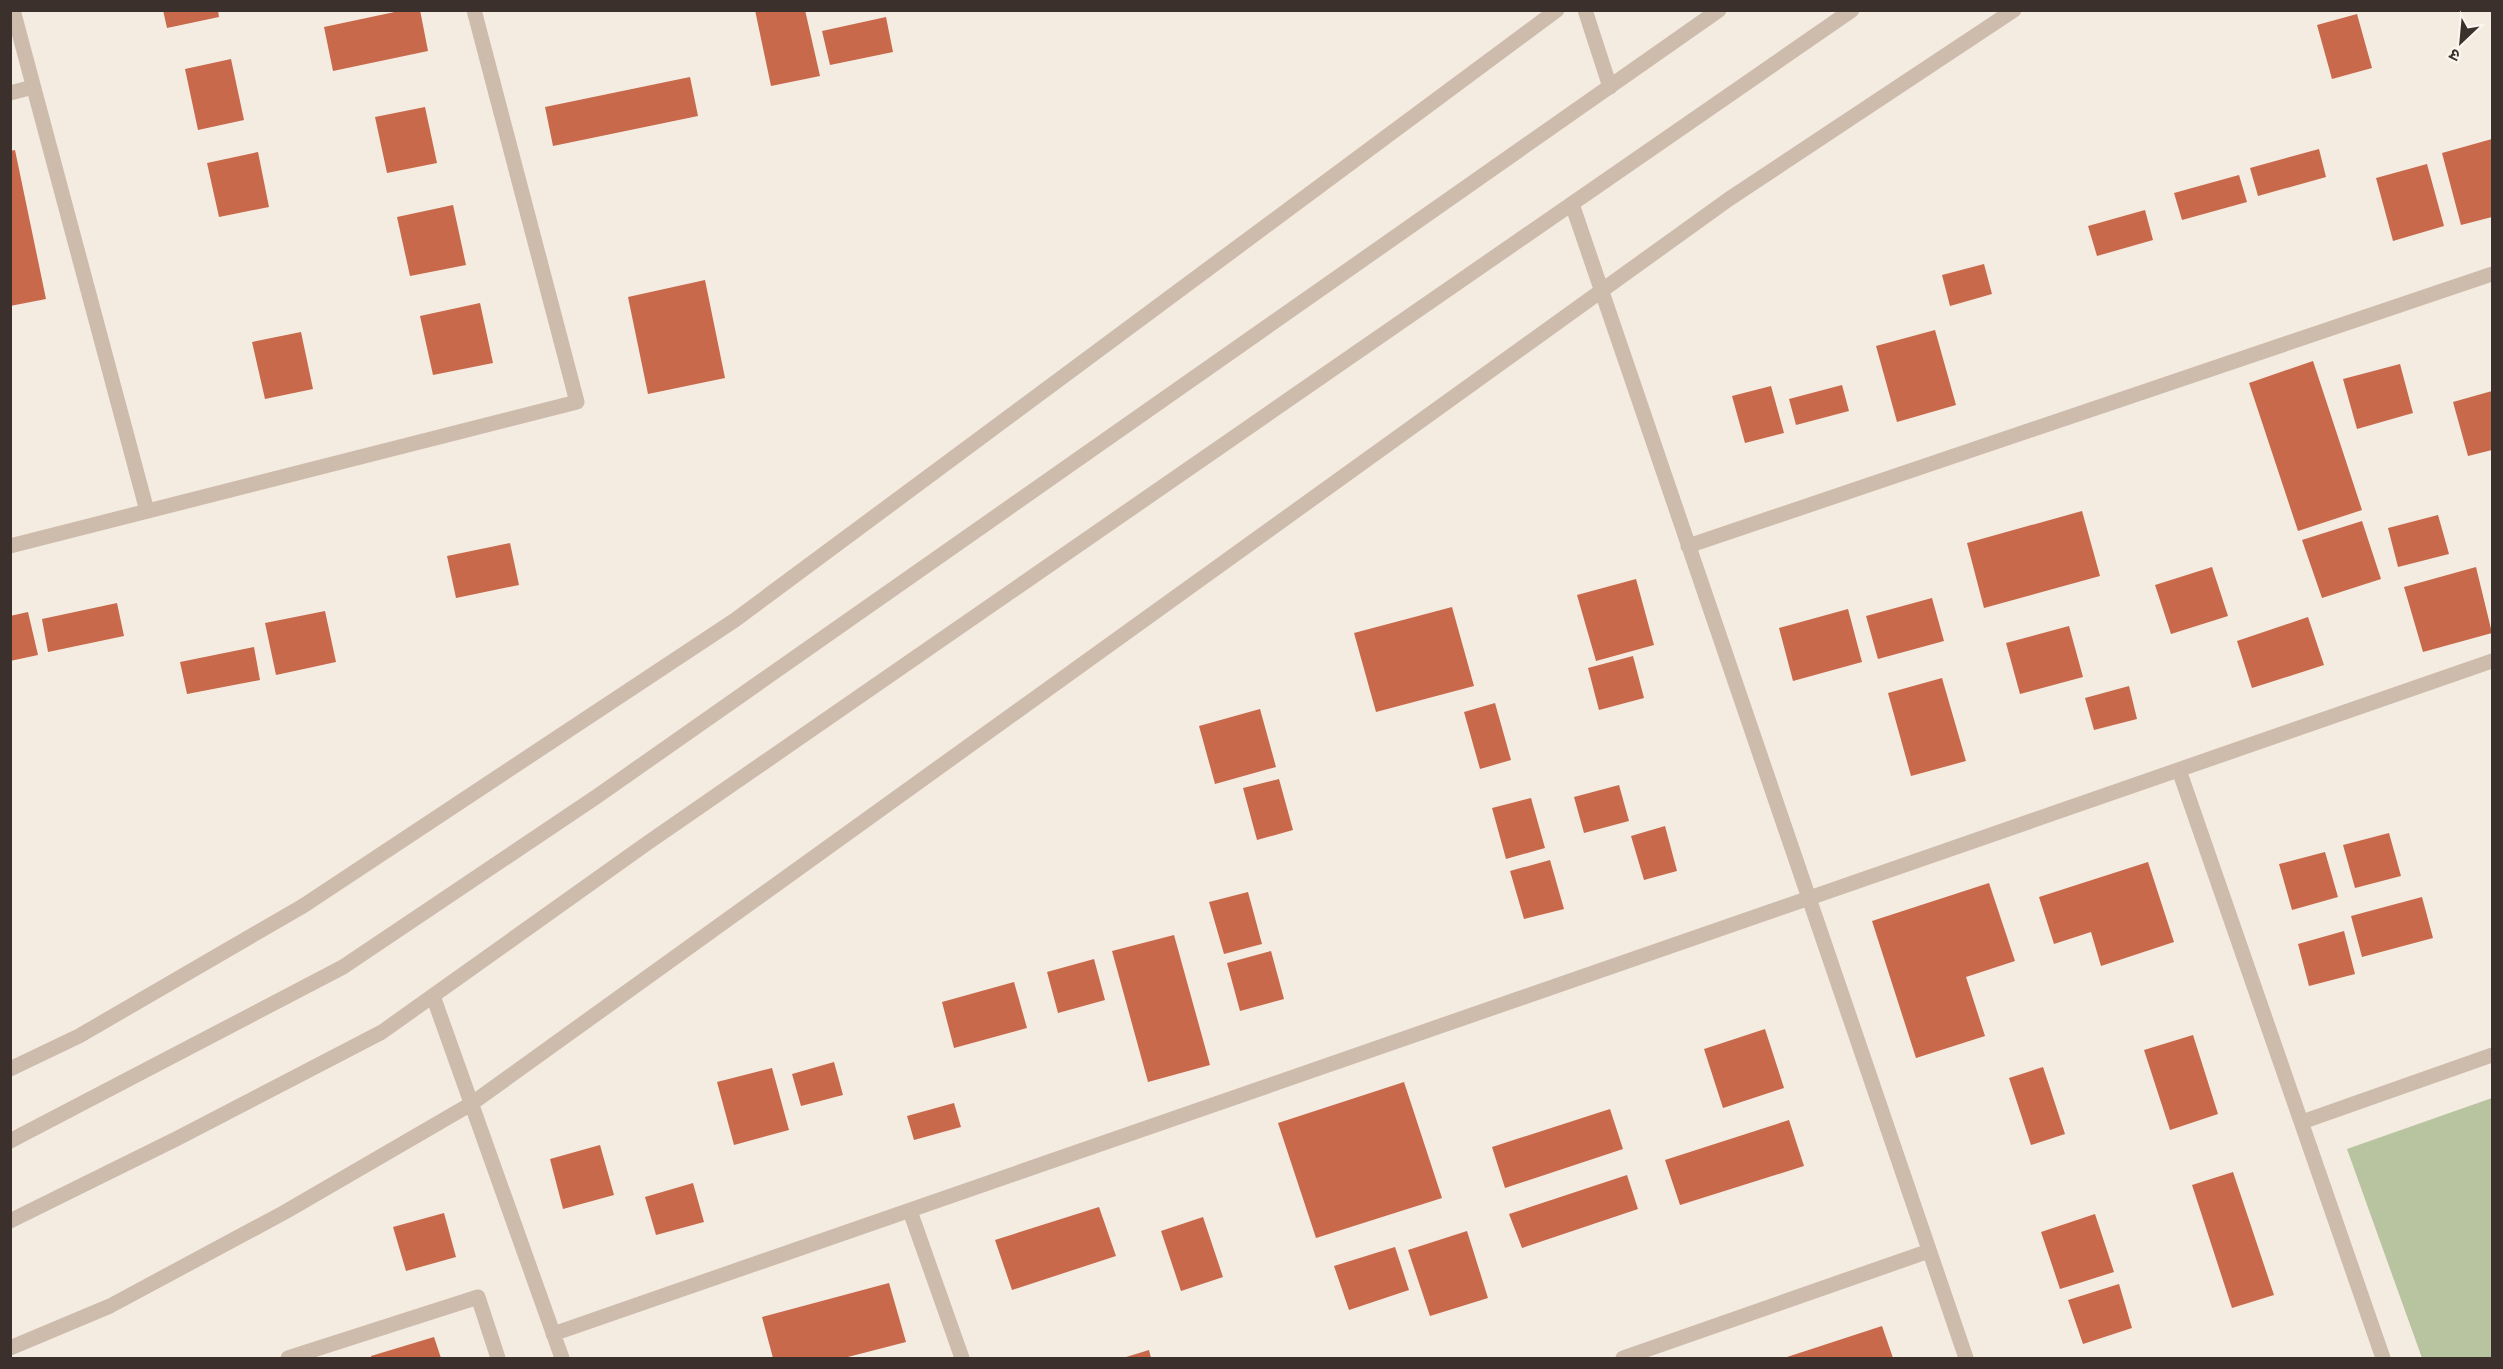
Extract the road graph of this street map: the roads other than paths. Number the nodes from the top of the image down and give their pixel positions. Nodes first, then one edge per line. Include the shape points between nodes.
1 (12, 10) edge
2 (474, 10) edge
3 (1557, 10) edge
4 (1585, 10) edge
5 (1719, 10) edge
6 (1852, 10) edge
7 (2014, 10) edge
8 (33, 87) junction
9 (1610, 87) junction
10 (10, 93) edge
11 (1572, 204) junction
12 (2493, 273) edge
13 (1601, 291) junction
14 (147, 511) junction
15 (10, 546) edge
16 (1688, 546) junction
17 (2493, 661) edge
18 (2179, 770) junction
19 (1809, 898) junction
20 (433, 996) junction
21 (2493, 1055) edge
22 (10, 1068) edge
23 (471, 1104) junction
24 (2302, 1122) junction
25 (10, 1141) edge
26 (910, 1211) junction
27 (10, 1221) edge
28 (1929, 1251) junction
29 (553, 1334) junction
30 (10, 1348) edge
31 (288, 1359) edge
32 (498, 1359) edge
33 (562, 1359) edge
34 (962, 1359) edge
35 (1623, 1359) edge
36 (1966, 1359) edge
37 (2383, 1359) edge

1 - 8 street
2 - 14 street via 577,402
3 - 22 street via 735,620 303,906 79,1036
4 - 9 street
5 - 9 street
6 - 11 street
7 - 13 street via 1729,199
8 - 10 street
8 - 14 street
9 - 25 street via 596,797 343,967
11 - 13 street
11 - 20 street via 646,844
12 - 16 street
13 - 16 street
13 - 23 street
14 - 15 street
16 - 19 street
17 - 18 street
18 - 19 street
18 - 24 street
19 - 26 street
19 - 28 street
20 - 23 street
20 - 27 street via 382,1032
21 - 24 street
23 - 29 street
23 - 30 street via 285,1212 130,1295
24 - 37 street
26 - 29 street
26 - 34 street
28 - 35 street
28 - 36 street
29 - 33 street
31 - 32 street via 478,1297

